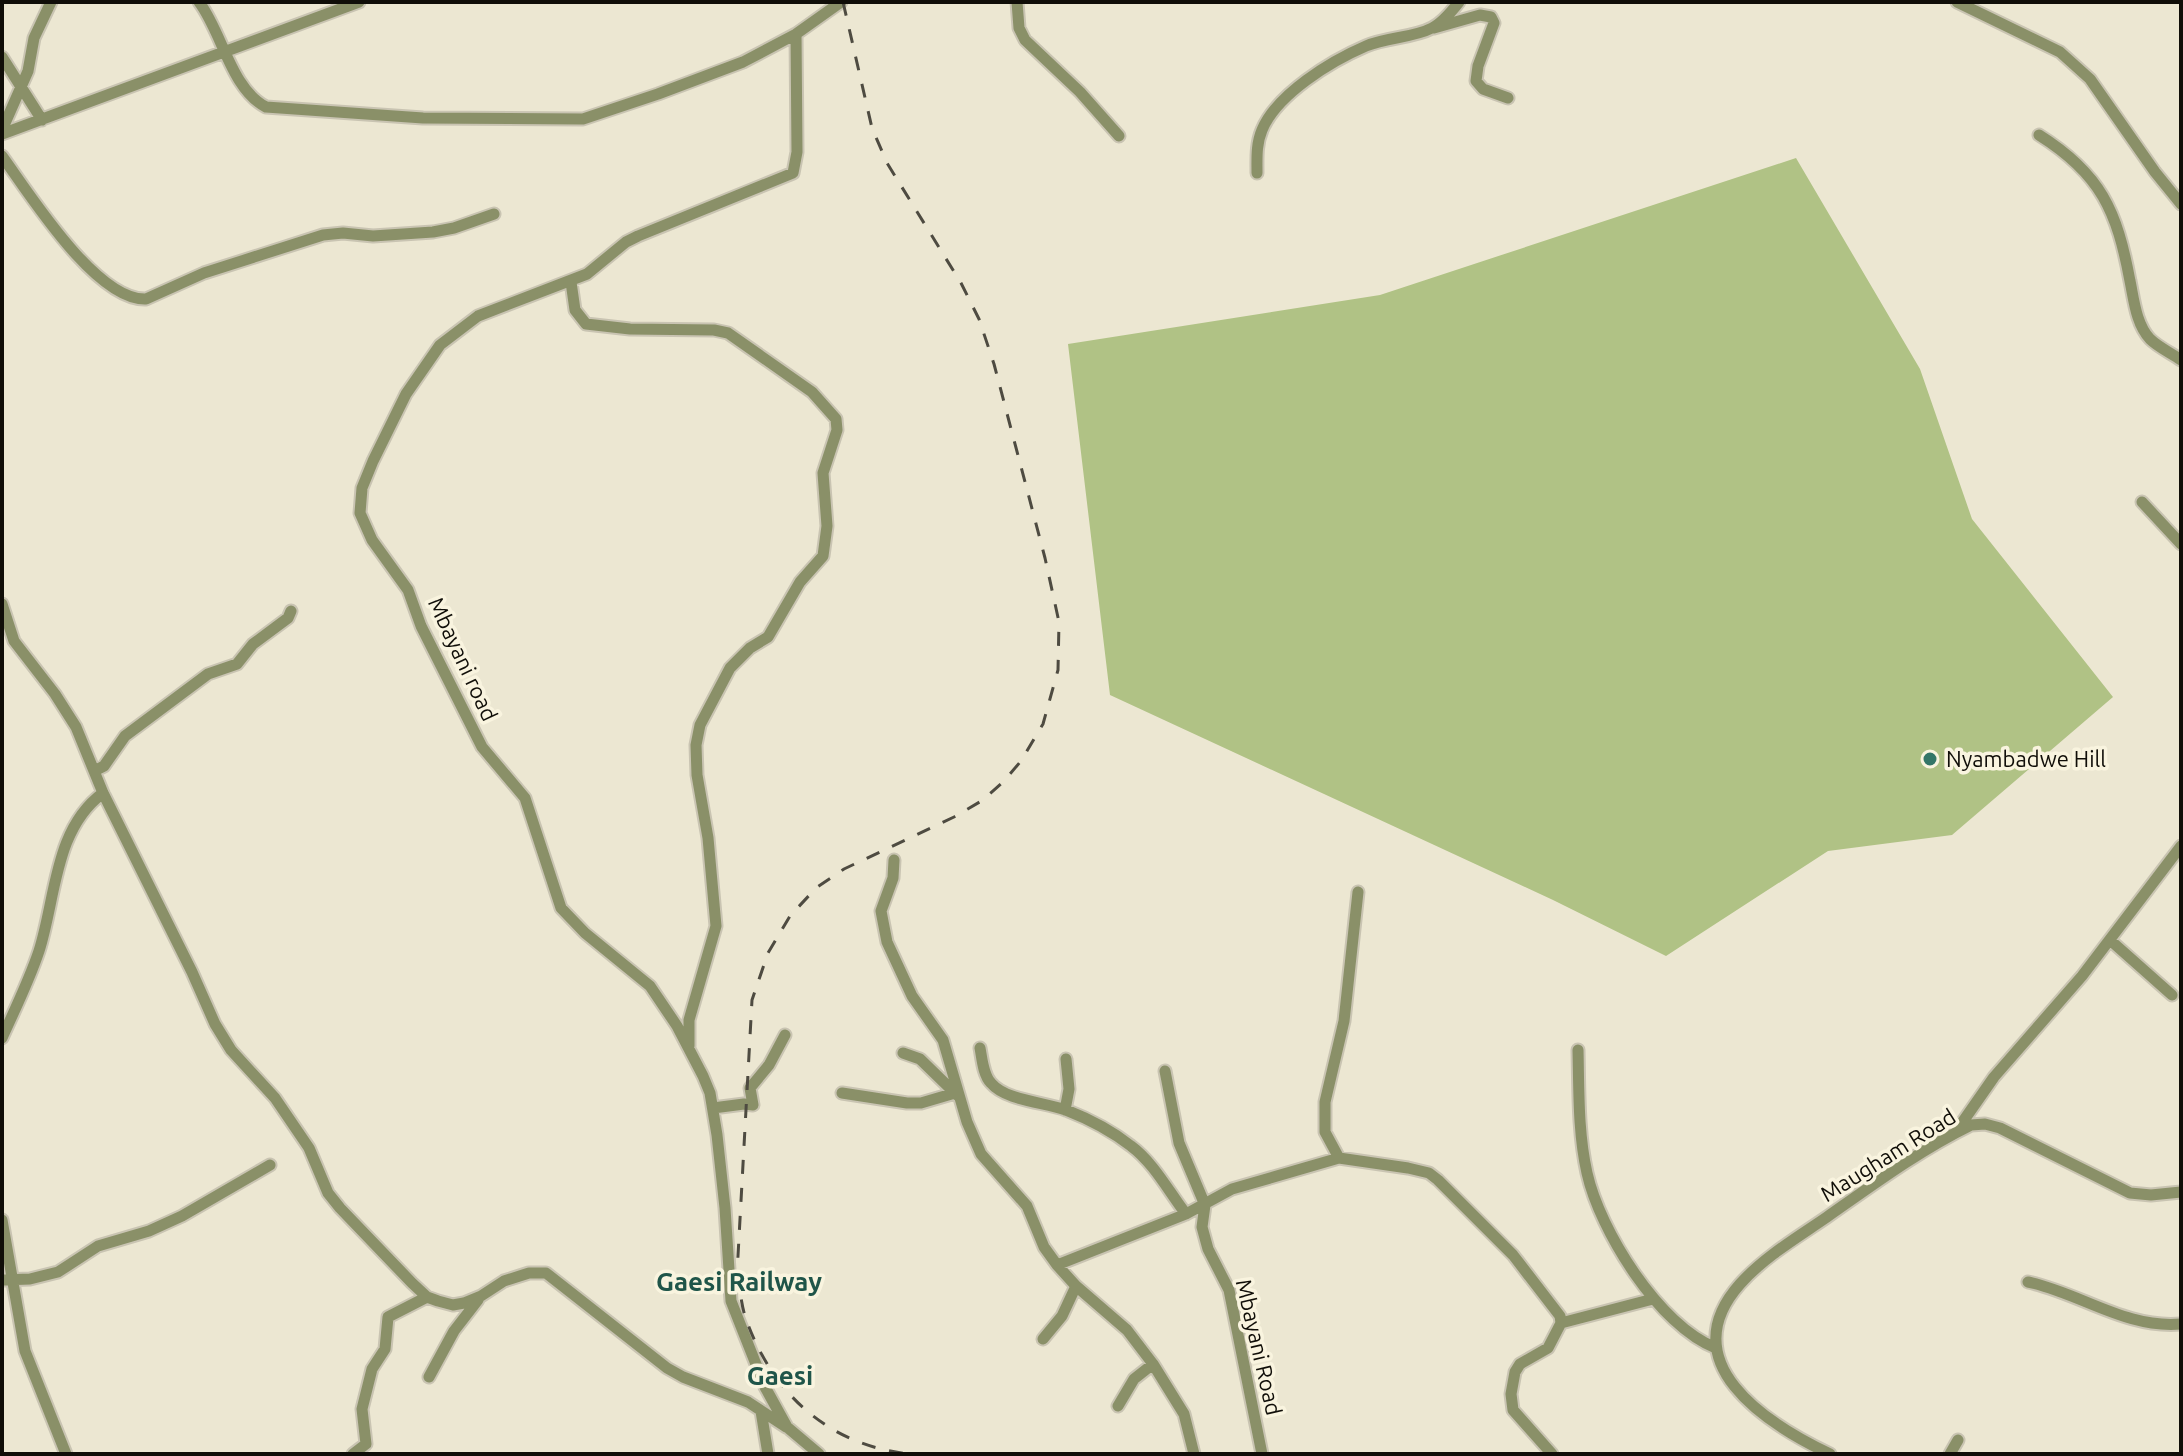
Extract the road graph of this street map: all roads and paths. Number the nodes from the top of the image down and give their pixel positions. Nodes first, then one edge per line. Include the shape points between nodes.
1 (51, 2) edge
2 (199, 2) edge
3 (359, 2) edge
4 (841, 2) edge
5 (1017, 2) edge
6 (1459, 2) edge
7 (1957, 2) edge
8 (1432, 28) junction
9 (796, 34) junction
10 (226, 52) junction
11 (2, 57) edge
12 (22, 88) junction
13 (1508, 98) dead end
14 (42, 120) junction
15 (2, 132) edge
16 (2039, 135) dead end
17 (1119, 136) dead end
18 (2, 156) edge
19 (1257, 173) dead end
20 (2181, 204) edge
21 (494, 214) dead end
22 (571, 282) junction
23 (2181, 360) edge
24 (2142, 502) dead end
25 (2181, 544) edge
26 (2, 604) edge
27 (291, 611) dead end
28 (94, 771) junction
29 (103, 793) junction
30 (2181, 846) edge
31 (894, 860) dead end
32 (1358, 892) dead end
33 (2110, 940) junction
34 (2172, 995) dead end
35 (785, 1035) dead end
36 (2, 1038) edge
37 (980, 1048) dead end
38 (1578, 1050) dead end
39 (690, 1051) junction
40 (903, 1053) dead end
41 (1066, 1059) dead end
42 (1165, 1071) dead end
43 (842, 1093) dead end
44 (958, 1096) junction
45 (713, 1108) junction
46 (1065, 1110) junction
47 (1954, 1133) junction
48 (1339, 1158) junction
49 (270, 1165) dead end
50 (2181, 1192) edge
51 (1205, 1205) junction
52 (1186, 1214) junction
53 (2, 1220) edge
54 (1057, 1265) junction
55 (7, 1280) edge
56 (2028, 1282) dead end
57 (1076, 1286) junction
58 (481, 1296) junction
59 (427, 1297) junction
60 (1653, 1299) junction
61 (1561, 1323) junction
62 (2181, 1324) edge
63 (1043, 1339) dead end
64 (1716, 1348) junction
65 (1153, 1364) junction
66 (429, 1377) dead end
67 (1118, 1406) dead end
68 (761, 1411) junction
69 (787, 1427) junction
70 (1958, 1440) dead end
71 (369, 1449) edge
72 (66, 1454) edge
73 (353, 1454) edge
74 (768, 1454) edge
75 (819, 1454) edge
76 (1194, 1454) edge
77 (1262, 1454) edge
78 (1552, 1454) edge
79 (1830, 1454) edge
80 (1950, 1454) edge

1 - 12 street via 34,38
2 - 10 street
3 - 10 street
4 - 9 street
5 - 17 street via 1025,40
6 - 8 street
7 - 20 street via 2060,52 2090,79
8 - 13 street via 1491,17 1494,23 1476,81
8 - 19 street via 1368,45 1291,93 1261,132
9 - 10 street via 743,62 596,116 571,120 280,110 251,97
9 - 22 street, Mbayani road via 793,173 626,242
10 - 14 street
11 - 12 street
12 - 14 street
12 - 15 street
14 - 15 street
16 - 23 street via 2093,179 2114,217 2139,321 2150,339
18 - 21 street via 75,254 136,299 323,235 433,232
22 - 39 street, Mbayani road via 478,316 440,345 412,384 373,461 362,488 360,513 372,540 408,590 482,747 525,798 561,908 650,986
22 - 39 street via 575,310 586,324 728,333 812,392 836,419 823,473 823,556 800,582 768,637 730,668 700,725 697,766 716,926 689,1020
24 - 25 street
26 - 28 street via 14,641 67,712
27 - 28 street via 237,664 208,674 125,736 104,766
28 - 29 street
29 - 36 street via 69,832 37,955
29 - 59 street via 226,1042 275,1098 309,1148 333,1200
30 - 33 street
31 - 44 street via 881,911 887,942 912,996 943,1040
32 - 48 street via 1344,1021 1325,1102 1325,1132
33 - 34 street
33 - 47 street via 1994,1077
35 - 45 street via 750,1088 753,1105
37 - 46 street via 993,1086
38 - 60 street via 1580,1127 1588,1177 1632,1271
39 - 45 street, Mbayani road
40 - 44 street via 926,1064
41 - 46 street
42 - 51 street via 1179,1143
43 - 44 street via 907,1103
44 - 54 street via 981,1154 1027,1206
45 - 69 street, Mbayani road via 731,1301
46 - 52 street via 1131,1146
47 - 50 street, Maugham Road via 1985,1124 2130,1193
47 - 64 street, Maugham Road via 1770,1257 1742,1282 1724,1308
48 - 51 street via 1255,1180
48 - 61 street via 1420,1170 1438,1180 1513,1255 1554,1306
49 - 55 street via 202,1206 98,1246 58,1272
51 - 52 street
51 - 77 street, Mbayani Road via 1203,1233 1229,1290
52 - 54 street
53 - 55 street
54 - 57 street
55 - 72 street via 25,1351
56 - 62 street via 2134,1321
57 - 63 street
57 - 65 street via 1127,1330
58 - 59 street via 453,1305
58 - 66 street
58 - 68 street via 504,1281 546,1273 675,1373
59 - 71 street via 387,1320 385,1349 372,1369 363,1403
60 - 61 street
60 - 64 street
61 - 78 street via 1548,1348 1520,1364 1511,1394 1513,1410
64 - 79 street via 1729,1383 1751,1404
65 - 67 street via 1134,1379
65 - 76 street via 1184,1414
68 - 69 street
68 - 74 street
69 - 75 street, Mbayani road
70 - 80 street
71 - 73 street

